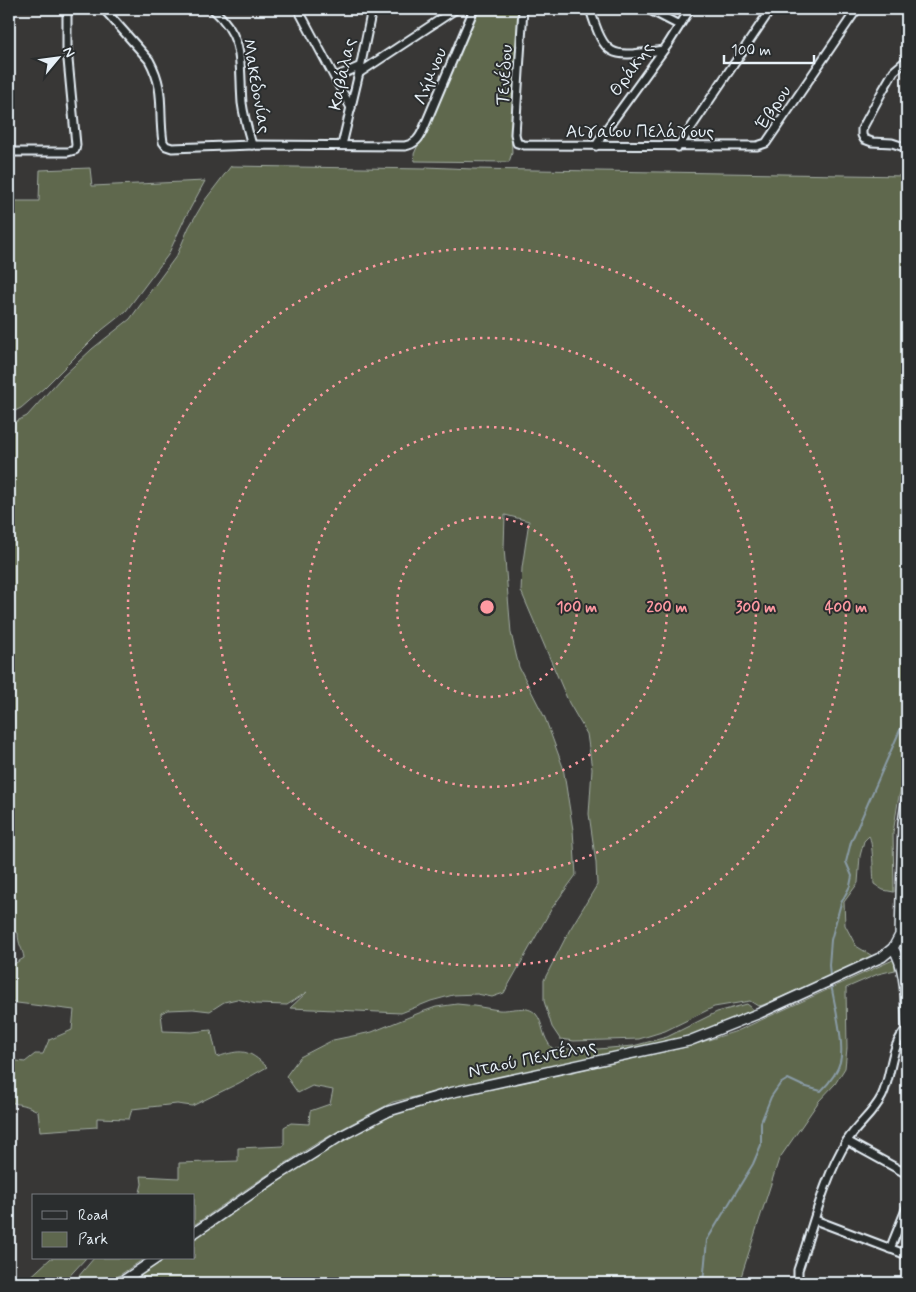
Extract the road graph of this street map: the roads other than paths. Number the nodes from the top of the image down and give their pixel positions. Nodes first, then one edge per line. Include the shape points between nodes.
1 (67, 9) edge
2 (104, 9) edge
3 (213, 9) edge
4 (298, 9) edge
5 (372, 9) edge
6 (456, 9) edge
7 (474, 9) edge
8 (523, 9) edge
9 (590, 9) edge
10 (648, 9) edge
11 (690, 9) edge
12 (771, 9) edge
13 (858, 9) edge
14 (679, 25) junction
15 (663, 50) junction
16 (907, 60) edge
17 (360, 69) junction
18 (335, 77) junction
19 (351, 108) junction
20 (518, 143) joint
21 (252, 145) junction
22 (762, 145) joint
23 (342, 146) junction
24 (596, 146) junction
25 (678, 147) junction
26 (907, 148) edge
27 (9, 152) edge
28 (907, 797) edge
29 (905, 880) edge
30 (893, 948) junction
31 (905, 985) edge
32 (907, 1029) edge
33 (847, 1140) junction
34 (907, 1172) edge
35 (907, 1207) edge
36 (815, 1220) junction
37 (195, 1232) edge
38 (890, 1249) junction
39 (907, 1255) edge
40 (154, 1260) edge
41 (120, 1283) edge
42 (798, 1283) edge

1 - 27 street via 75,150
2 - 21 street via 154,70 161,94 162,137 166,146
3 - 21 street, Μακεδονίας via 237,42 243,111
4 - 18 street
5 - 17 street, Καβάλας
6 - 17 street
7 - 23 street, Λήμνου via 421,135 414,143 405,146
8 - 20 street, Τενέδου via 515,134
9 - 15 street via 600,38 612,51 621,54
10 - 14 street
11 - 14 street, Θράκης
12 - 25 street
13 - 22 street, Έβρου via 772,137
14 - 15 street, Θράκης
15 - 24 street, Θράκης
16 - 26 street via 894,71 862,128 864,139
17 - 18 street
17 - 19 street, Καβάλας
18 - 19 street
19 - 23 street, Καβάλας
20 - 24 street, Αιγαίου Πελάγους
21 - 23 street
22 - 25 street, Αιγαίου Πελάγους
24 - 25 street, Αιγαίου Πελάγους
28 - 29 street via 903,822
29 - 30 street via 900,930
30 - 31 street via 900,961
30 - 37 street, Νταού Πεντέλης via 877,960 726,1027 689,1040 449,1093 389,1111 274,1178
31 - 32 street
32 - 33 street via 900,1038 881,1097
33 - 34 street
33 - 36 street via 828,1180
35 - 38 street
36 - 38 street
36 - 42 street via 798,1270
38 - 39 street
40 - 41 street

